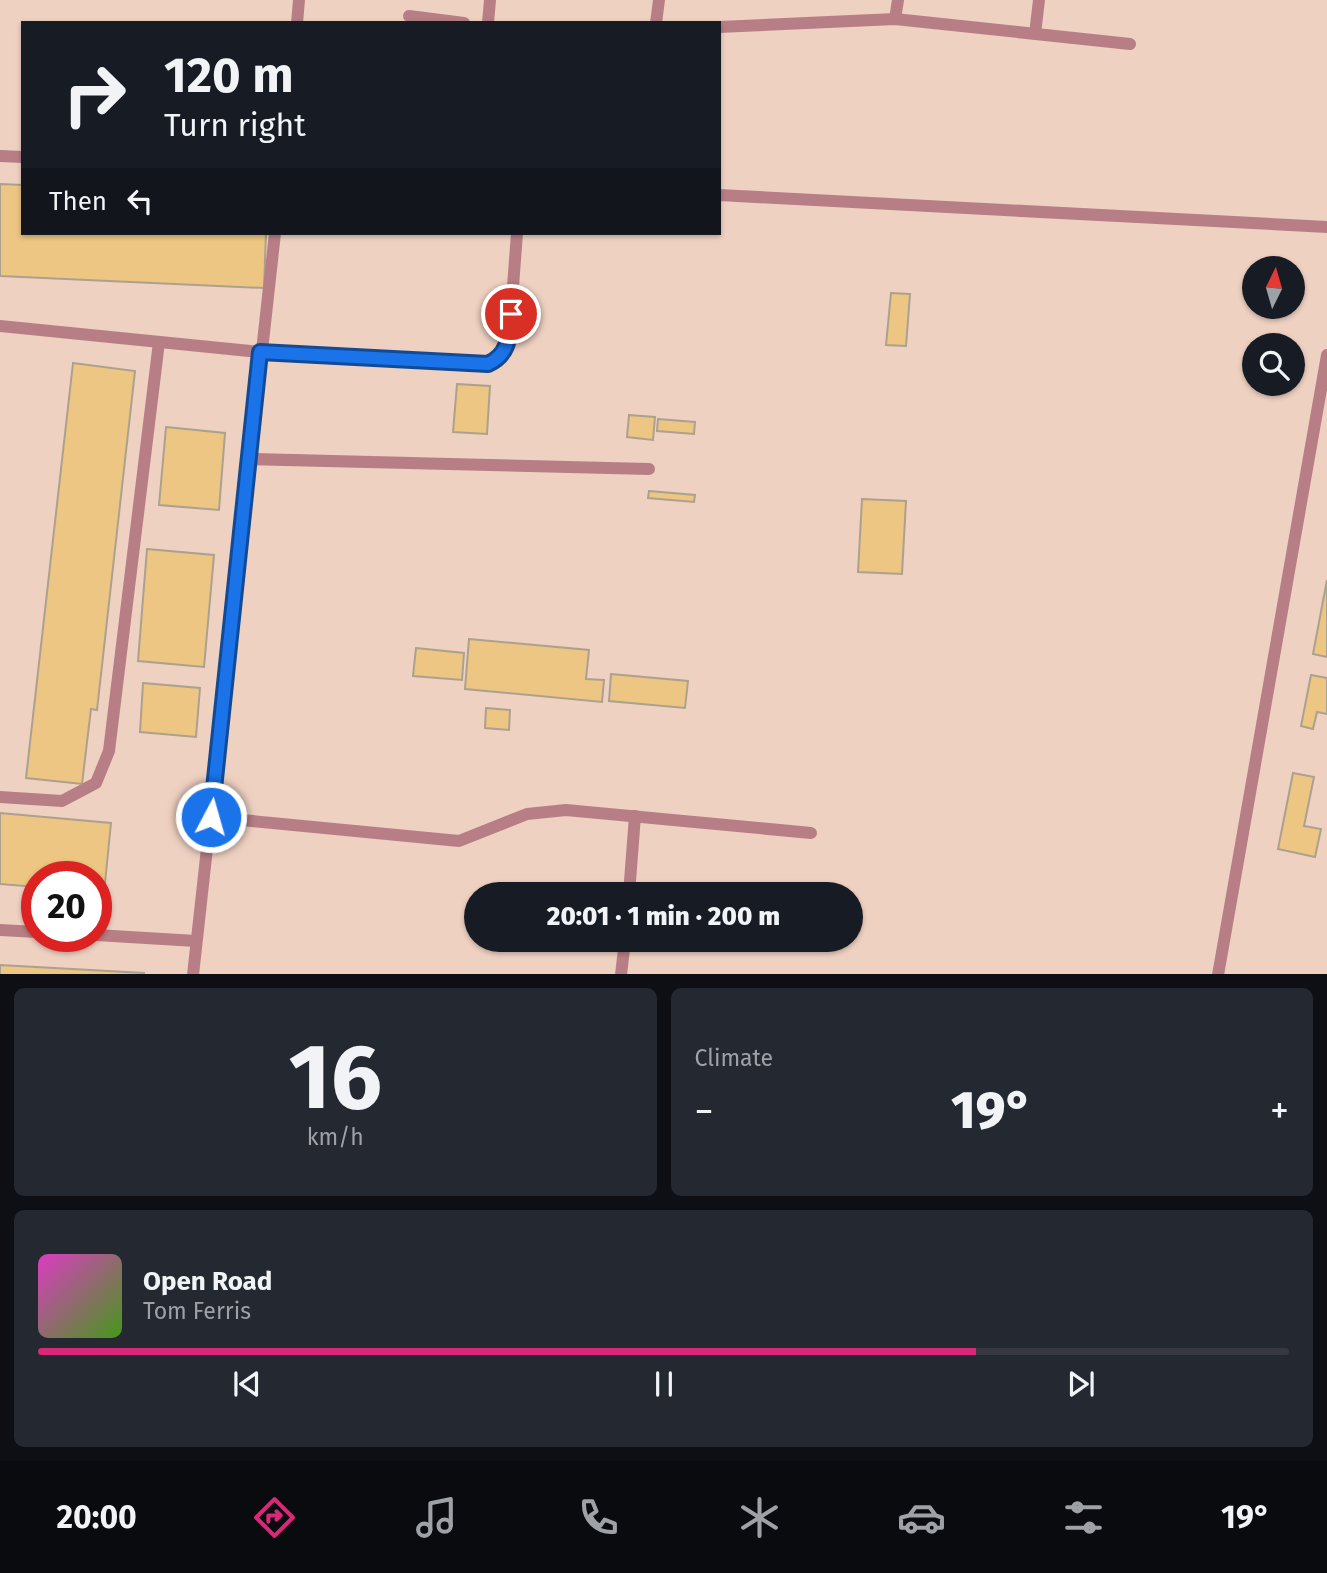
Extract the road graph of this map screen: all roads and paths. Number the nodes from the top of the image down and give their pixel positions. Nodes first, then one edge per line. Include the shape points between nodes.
1 (299, 0) edge
2 (490, 0) edge
3 (659, 0) edge
4 (898, 0) edge
5 (1039, 0) edge
6 (409, 16) dead end
7 (895, 19) junction
8 (297, 21) edge
9 (448, 21) edge
10 (488, 21) edge
11 (656, 21) edge
12 (721, 27) edge
13 (1035, 34) junction
14 (1130, 44) dead end
15 (0, 156) edge
16 (21, 157) edge
17 (721, 195) edge
18 (1327, 227) edge
19 (275, 235) edge
20 (517, 235) edge
21 (0, 326) edge
22 (159, 342) junction
23 (260, 352) junction
24 (1327, 355) edge
25 (249, 459) junction
26 (649, 469) dead end
27 (0, 797) edge
28 (635, 816) junction
29 (211, 817) junction
30 (811, 834) dead end
31 (630, 882) edge
32 (0, 930) edge
33 (21, 931) edge
34 (112, 936) edge
35 (196, 941) junction
36 (624, 952) edge
37 (193, 974) edge
38 (621, 974) edge
39 (1217, 974) edge

1 - 8 lane
2 - 10 lane
3 - 11 lane
4 - 7 lane
5 - 13 lane
6 - 9 lane
7 - 12 lane
7 - 13 lane
13 - 14 lane
15 - 16 lane
17 - 18 lane
19 - 23 lane
20 - 23 lane via 509,340 501,358 488,364
21 - 22 lane
22 - 23 lane
22 - 27 lane via 109,751 96,783 62,801
23 - 25 lane
24 - 39 lane
25 - 26 lane
25 - 29 lane
28 - 29 lane via 566,810 527,814 459,841
28 - 30 lane
28 - 31 lane
29 - 35 lane
32 - 33 lane
34 - 35 lane
35 - 37 lane
36 - 38 lane

